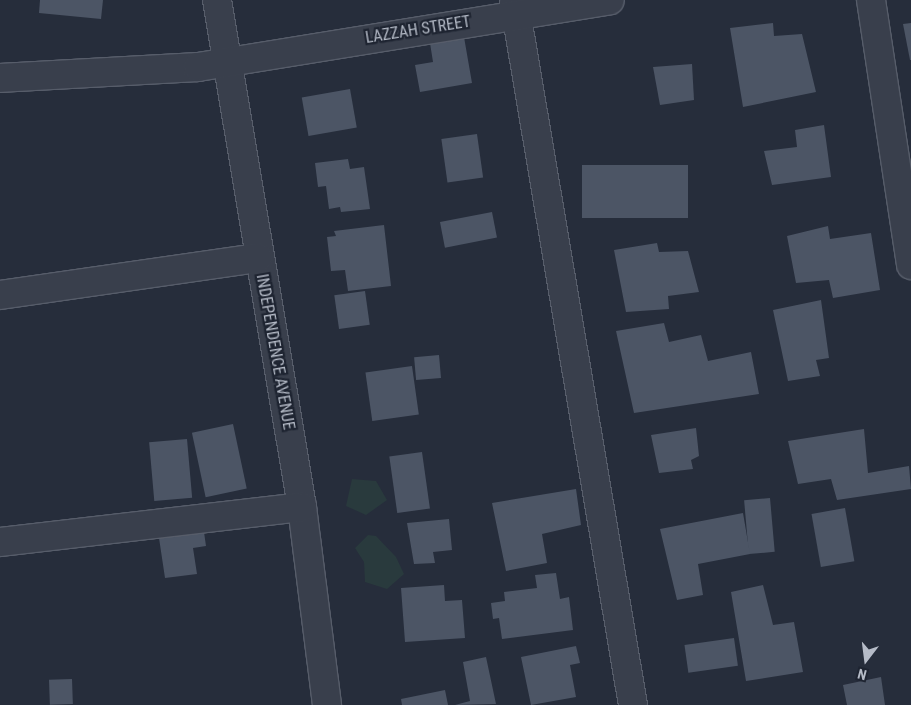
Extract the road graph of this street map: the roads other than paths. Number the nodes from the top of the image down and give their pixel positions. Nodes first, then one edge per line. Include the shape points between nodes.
1 (217, 0) edge
2 (610, 0) edge
3 (871, 0) edge
4 (515, 7) edge
5 (226, 60) junction
6 (0, 78) edge
7 (258, 258) junction
8 (911, 265) edge
9 (0, 295) edge
10 (302, 508) junction
11 (0, 542) edge
12 (327, 705) edge
13 (633, 705) edge

1 - 5 street, INDEPENDENCE AVENUE
2 - 4 street, LAZZAH STREET
3 - 8 street
4 - 5 street, LAZZAH STREET
4 - 13 street
5 - 6 street, LAZZAH STREET via 198,67
5 - 7 street, INDEPENDENCE AVENUE
7 - 9 street
7 - 10 street, INDEPENDENCE AVENUE
10 - 11 street
10 - 12 street, INDEPENDENCE AVENUE

